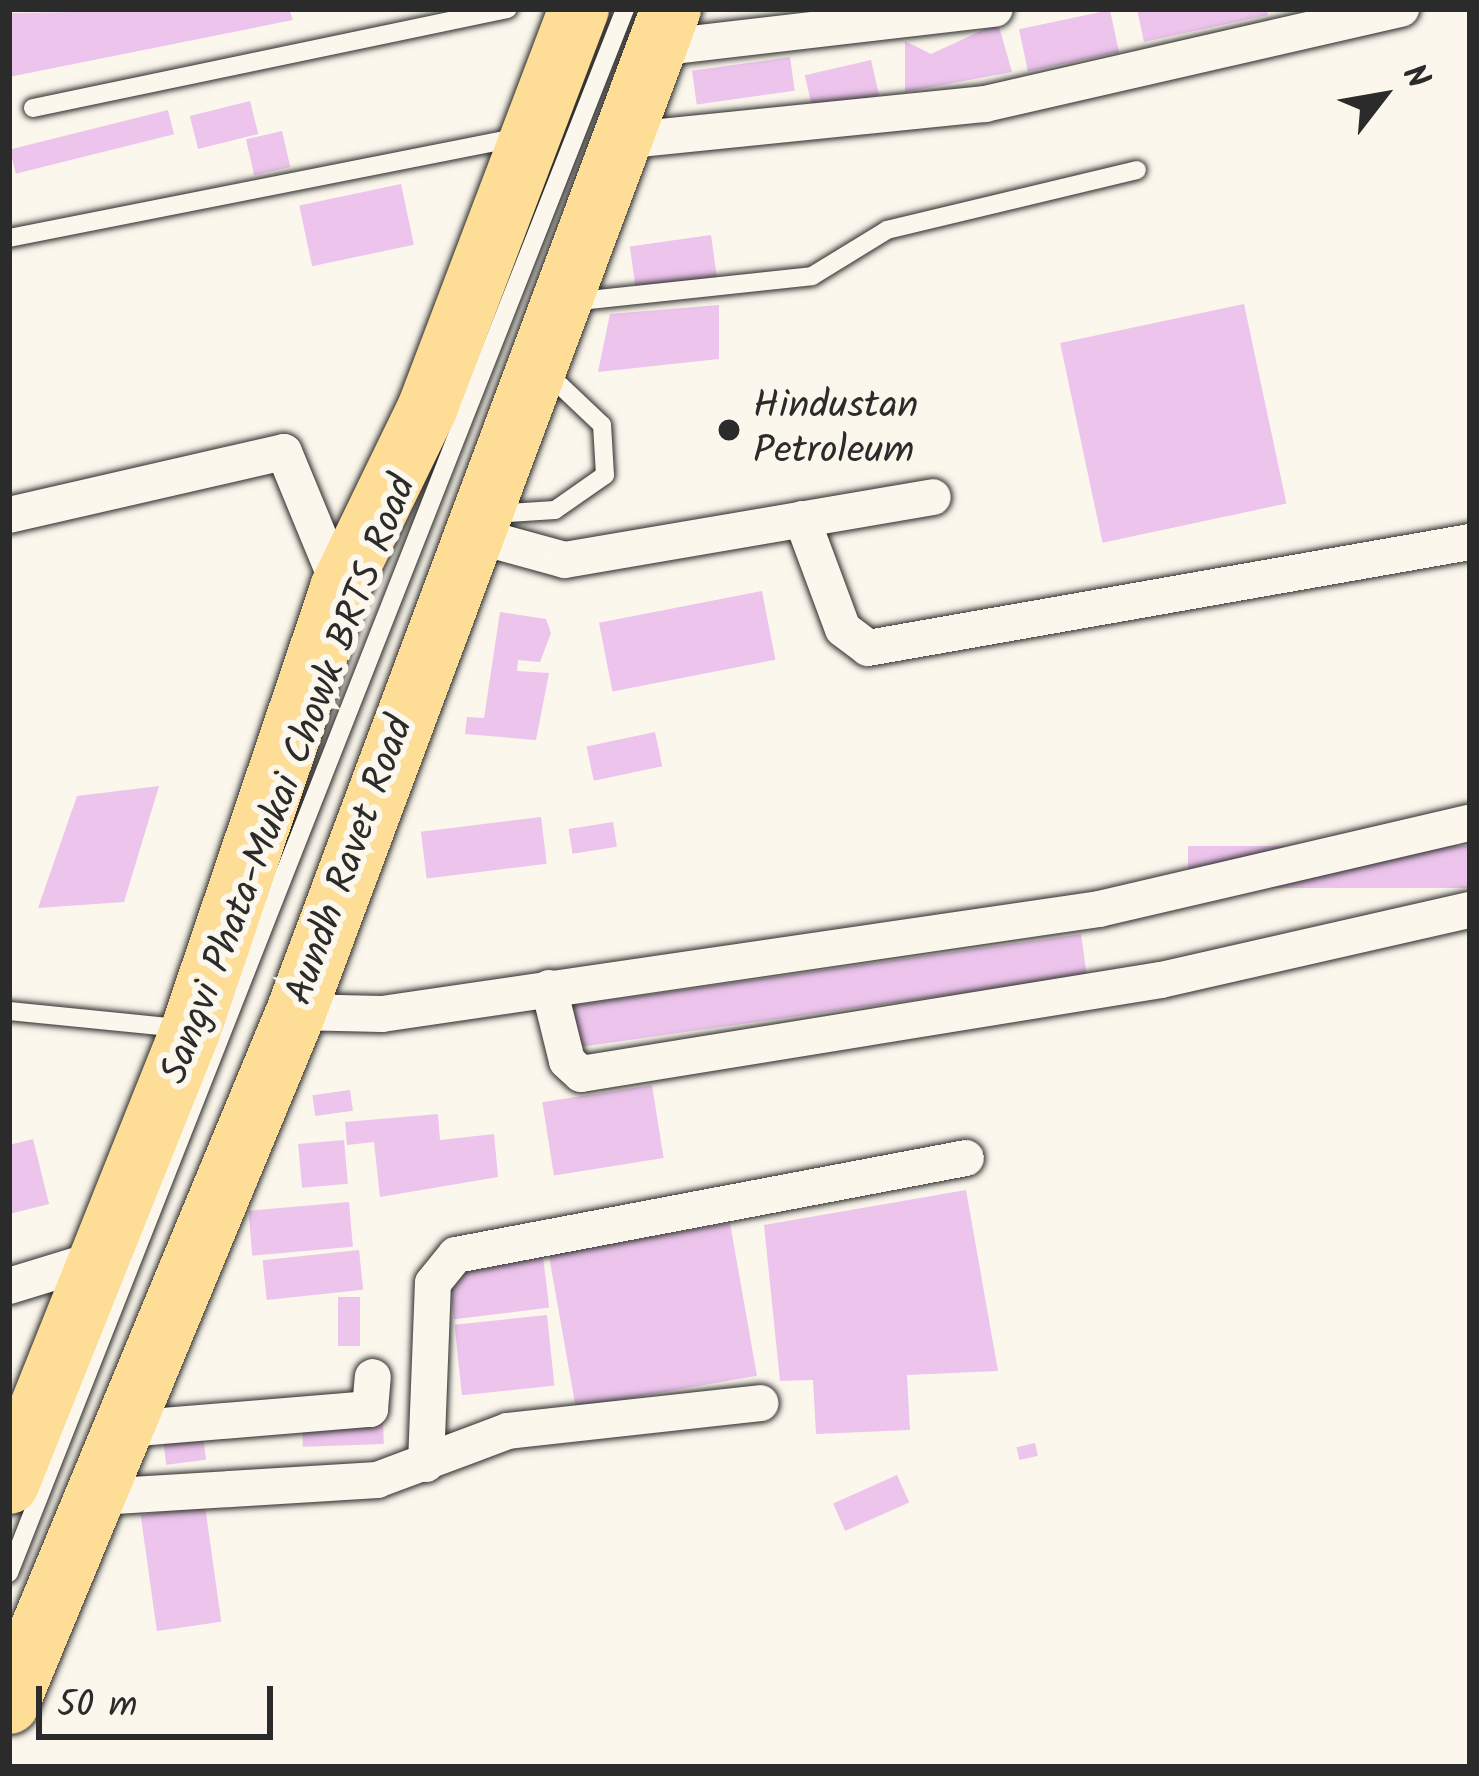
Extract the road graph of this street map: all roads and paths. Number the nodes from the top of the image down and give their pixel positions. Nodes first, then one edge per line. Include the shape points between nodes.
1 (508, 9) edge
2 (579, 9) edge
3 (995, 9) edge
4 (1401, 9) edge
5 (651, 22) edge
6 (33, 108) dead end
7 (531, 135) junction
8 (620, 142) junction
9 (1137, 170) dead end
10 (9, 238) edge
11 (559, 302) junction
12 (536, 364) junction
13 (933, 496) dead end
14 (9, 515) edge
15 (802, 519) junction
16 (474, 524) junction
17 (1470, 542) edge
18 (340, 588) junction
19 (1470, 824) edge
20 (1470, 910) edge
21 (549, 988) junction
22 (9, 1011) edge
23 (296, 1012) junction
24 (191, 1029) junction
25 (966, 1158) dead end
26 (104, 1257) junction
27 (9, 1286) edge
28 (373, 1377) dead end
29 (760, 1402) dead end
30 (126, 1429) junction
31 (426, 1464) junction
32 (9, 1484) edge
33 (99, 1497) junction
34 (9, 1573) edge
35 (9, 1704) edge

1 - 6 lane
2 - 7 main road
3 - 5 street
4 - 8 street via 985,104
5 - 8 main road, Aundh Ravet Road
5 - 34 lane, Sangvi Phata-Mukai Chowk BRTS Road
7 - 10 lane
7 - 18 main road via 427,409
8 - 11 main road, Aundh Ravet Road
9 - 11 lane via 887,230 812,276
11 - 12 main road, Aundh Ravet Road
12 - 16 main road, Aundh Ravet Road
12 - 16 lane via 602,425 605,475 555,510
13 - 15 street
14 - 18 street via 284,452
15 - 16 street via 565,560
15 - 17 street via 843,629 883,649
16 - 23 main road, Aundh Ravet Road
18 - 24 main road
19 - 21 street via 1099,909
20 - 21 street via 1161,980 581,1073 567,1061
21 - 23 street via 382,1014
22 - 24 lane
23 - 30 main road, Aundh Ravet Road
24 - 26 main road
25 - 31 street via 456,1255 433,1283
26 - 27 street
26 - 32 main road
28 - 30 street via 370,1408
29 - 31 street via 508,1431
30 - 33 main road, Aundh Ravet Road
31 - 33 street via 377,1480
33 - 35 main road, Aundh Ravet Road

